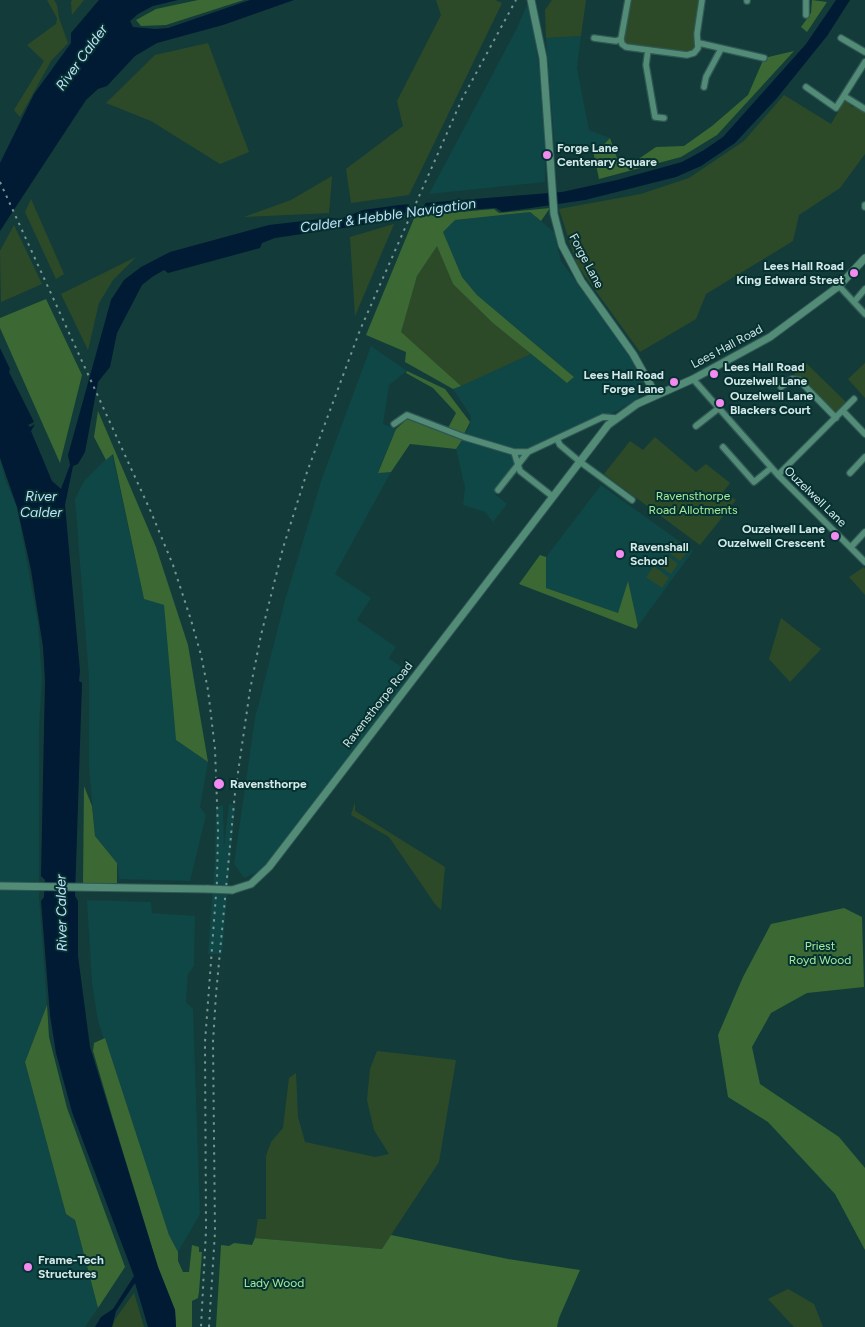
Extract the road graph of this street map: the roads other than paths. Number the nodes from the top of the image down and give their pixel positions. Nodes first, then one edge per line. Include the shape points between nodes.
1 (531, 0) edge
2 (628, 0) edge
3 (702, 0) edge
4 (806, 0) edge
5 (806, 15) dead end
6 (594, 38) dead end
7 (842, 38) dead end
8 (621, 39) junction
9 (699, 43) junction
10 (721, 49) junction
11 (648, 50) junction
12 (865, 52) edge
13 (764, 58) dead end
14 (865, 62) edge
15 (704, 87) dead end
16 (806, 88) dead end
17 (844, 96) junction
18 (865, 109) edge
19 (664, 118) dead end
20 (865, 258) edge
21 (839, 286) junction
22 (865, 289) edge
23 (854, 302) junction
24 (865, 314) edge
25 (693, 378) junction
26 (781, 386) dead end
27 (656, 395) junction
28 (854, 399) dead end
29 (719, 408) junction
30 (843, 411) junction
31 (615, 418) junction
32 (836, 418) junction
33 (394, 424) dead end
34 (696, 426) dead end
35 (865, 434) edge
36 (557, 438) junction
37 (723, 447) dead end
38 (514, 452) junction
39 (528, 452) junction
40 (865, 457) edge
41 (579, 461) junction
42 (517, 466) junction
43 (771, 468) junction
44 (850, 473) dead end
45 (778, 475) junction
46 (498, 490) dead end
47 (552, 496) junction
48 (632, 500) dead end
49 (865, 532) edge
50 (851, 547) junction
51 (865, 562) edge
52 (0, 886) edge

1 - 27 street, Forge Lane via 543,58 554,208 562,245 581,281 633,354
2 - 8 street
3 - 9 street
4 - 5 street
6 - 8 street
7 - 12 street
8 - 11 street via 626,47
9 - 10 street
9 - 11 street via 694,53 687,55
10 - 13 street
10 - 15 street
11 - 19 street via 646,64 655,116
14 - 17 street
16 - 17 street via 836,108
17 - 18 street
20 - 21 street, Lees Hall Road
21 - 23 street
21 - 25 street, Lees Hall Road via 770,337
22 - 23 street
23 - 24 street
25 - 27 street, Lees Hall Road
25 - 29 street, Ouzelwell Lane
26 - 32 street via 792,379 799,380
27 - 31 street, Lees Hall Road
28 - 30 street
29 - 34 street
29 - 43 street, Ouzelwell Lane
30 - 32 street
30 - 35 street
31 - 36 street, Lees Hall Road via 604,417
31 - 41 street, Ravensthorpe Road
32 - 45 street
33 - 38 street, Lees Hall Road via 407,416
36 - 39 street, Lees Hall Road
36 - 41 street via 560,445
37 - 43 street, Ouzelwell Lane via 754,482
38 - 39 street, Lees Hall Road
38 - 42 street
39 - 42 street, Lees Hall Road
40 - 44 street
41 - 47 street, Ravensthorpe Road
41 - 48 street
42 - 46 street, Lees Hall Road
42 - 47 street
43 - 45 street, Ouzelwell Lane
45 - 50 street, Ouzelwell Lane
47 - 52 street, Ravensthorpe Road, bridge via 269,867 251,884 232,890
49 - 50 street
50 - 51 street, Ouzelwell Lane

